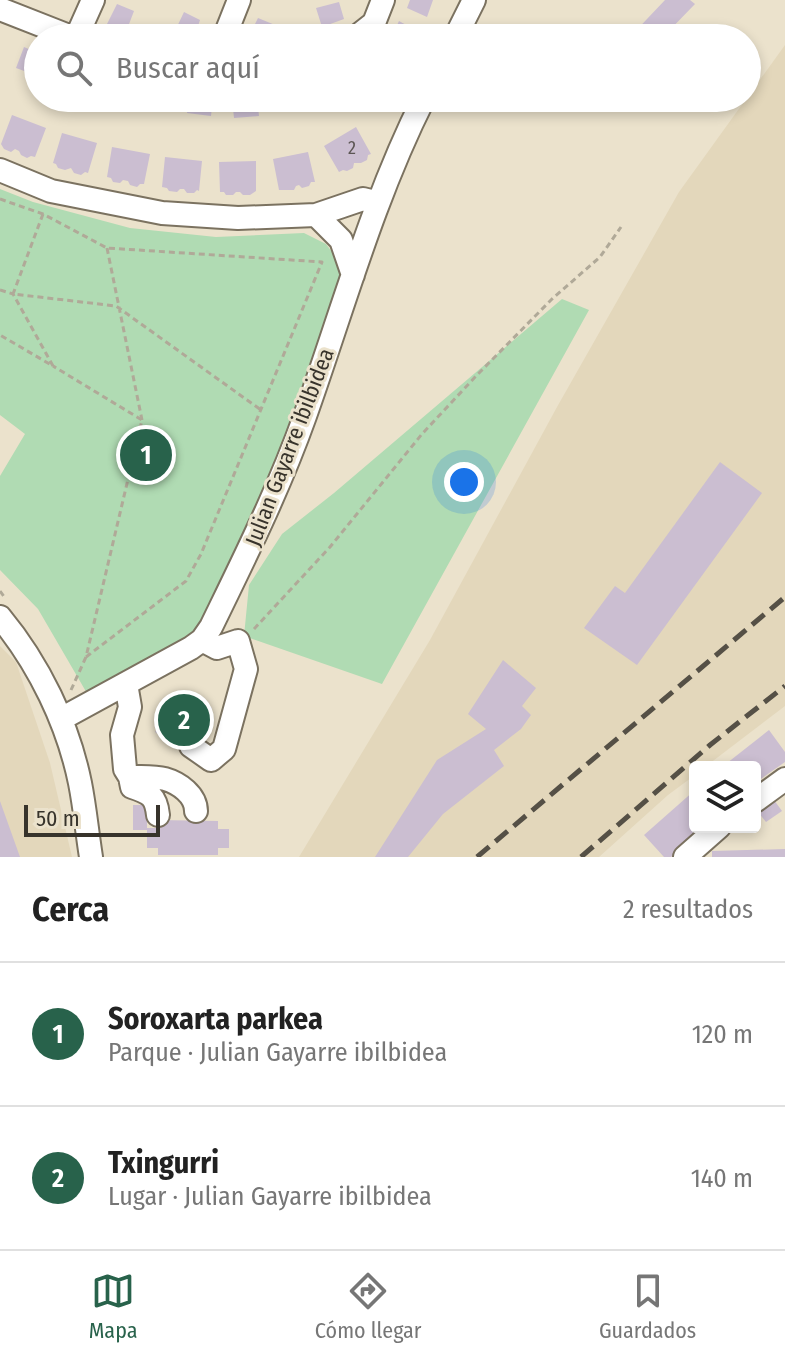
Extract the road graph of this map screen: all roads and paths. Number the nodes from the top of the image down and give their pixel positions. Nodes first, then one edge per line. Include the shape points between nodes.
1 (93, 0) edge
2 (239, 0) edge
3 (383, 0) edge
4 (474, 0) edge
5 (0, 9) edge
6 (39, 24) edge
7 (82, 24) edge
8 (230, 24) edge
9 (373, 24) edge
10 (462, 24) edge
11 (417, 112) edge
12 (0, 170) edge
13 (0, 199) edge
14 (43, 214) junction
15 (316, 215) junction
16 (372, 217) junction
17 (621, 227) dead end
18 (332, 232) junction
19 (107, 248) junction
20 (353, 275) junction
21 (0, 290) edge
22 (13, 294) junction
23 (0, 335) edge
24 (53, 366) junction
25 (261, 410) junction
26 (142, 420) junction
27 (0, 617) edge
28 (202, 640) junction
29 (238, 641) junction
30 (86, 657) junction
31 (126, 684) junction
32 (68, 696) dead end
33 (61, 719) junction
34 (191, 746) dead end
35 (130, 777) junction
36 (785, 779) edge
37 (761, 797) edge
38 (196, 811) dead end
39 (158, 815) dead end
40 (712, 833) edge
41 (91, 857) edge
42 (685, 857) edge

1 - 7 street
2 - 8 street
3 - 9 street
4 - 10 street
5 - 6 street
11 - 16 street, Julian Gayarre ibilbidea
12 - 15 street via 51,191 162,213 238,218
13 - 14 path
14 - 19 path
14 - 22 path
15 - 16 street via 363,199 371,201
15 - 18 street
16 - 18 street
16 - 20 street, Julian Gayarre ibilbidea
17 - 29 path via 600,257 552,299 422,434 330,547
18 - 20 street via 341,240
19 - 25 path via 322,262
19 - 26 path
20 - 28 street, Julian Gayarre ibilbidea via 264,518
21 - 22 path
22 - 24 path
22 - 25 path via 116,306
23 - 24 path
24 - 26 path
25 - 30 path via 186,581
26 - 30 path
27 - 33 street via 28,656
28 - 29 street via 217,648
28 - 31 street, Julian Gayarre ibilbidea
29 - 34 street via 246,669 224,749 211,760
30 - 32 path
31 - 33 street, Julian Gayarre ibilbidea
31 - 35 street via 130,707 122,735
33 - 41 street via 79,780
35 - 38 street via 165,779 186,790
35 - 39 street via 132,787 157,802
36 - 37 street
40 - 42 street

